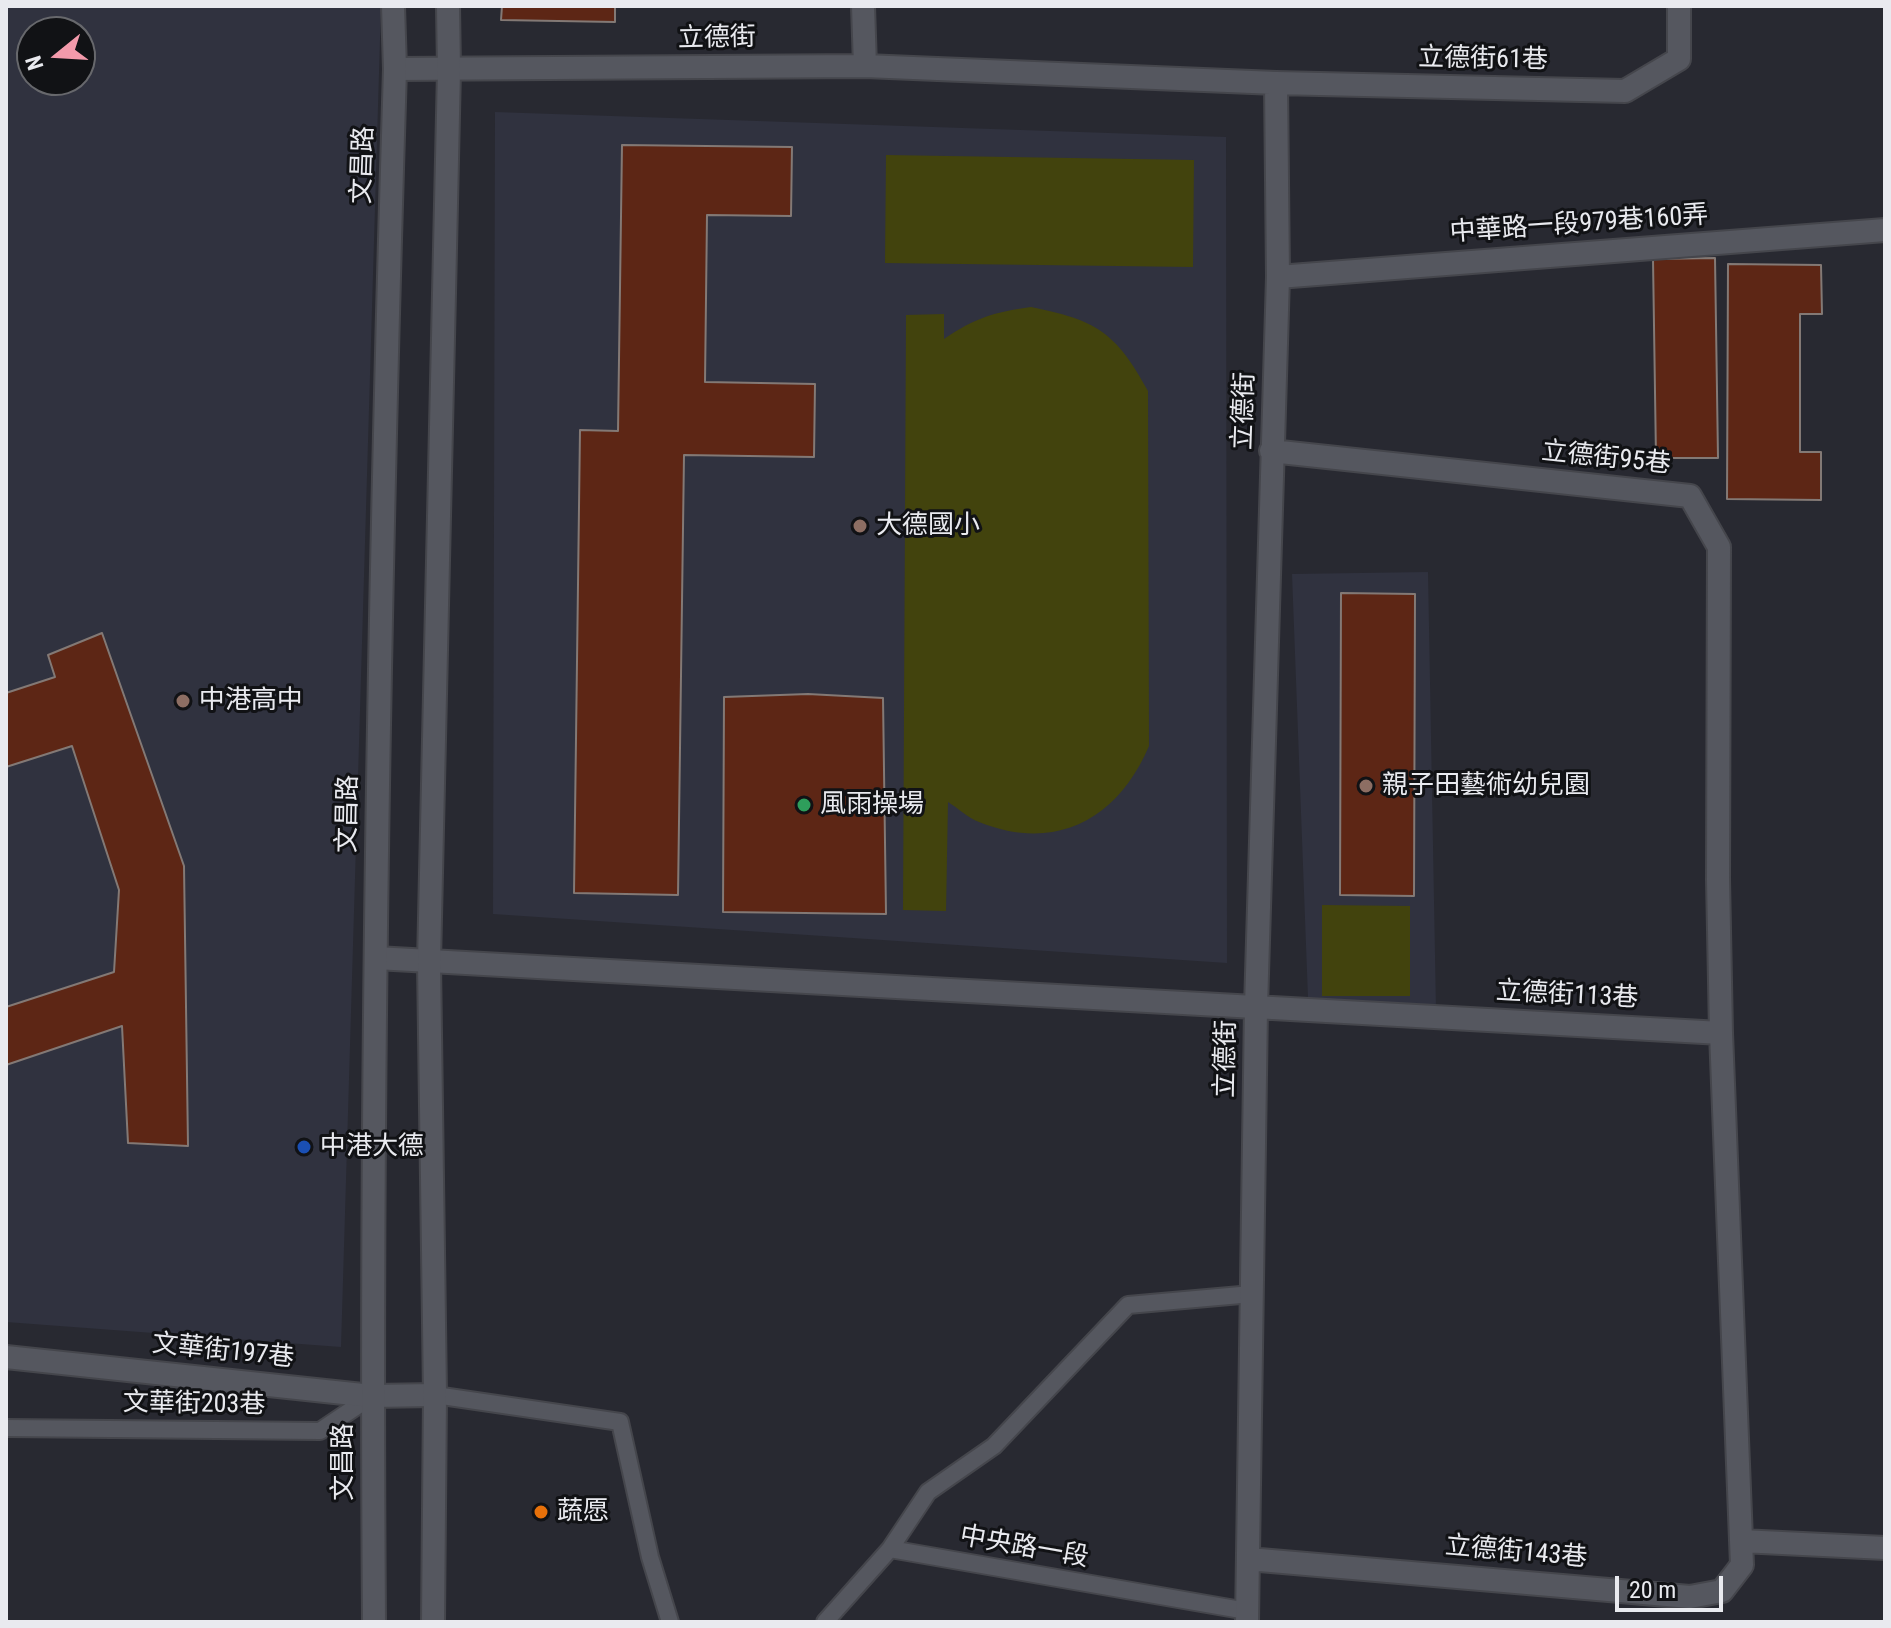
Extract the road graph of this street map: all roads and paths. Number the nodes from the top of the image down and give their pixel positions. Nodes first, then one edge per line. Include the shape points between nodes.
1 (393, 6) edge
2 (448, 6) edge
3 (863, 6) edge
4 (1679, 6) edge
5 (865, 66) junction
6 (395, 69) junction
7 (449, 70) junction
8 (1276, 83) junction
9 (1885, 230) edge
10 (1278, 277) junction
11 (1271, 451) junction
12 (376, 958) junction
13 (429, 962) junction
14 (1256, 1007) junction
15 (1721, 1033) junction
16 (1252, 1294) junction
17 (6, 1357) edge
18 (435, 1395) junction
19 (372, 1396) junction
20 (6, 1428) edge
21 (1741, 1541) junction
22 (1885, 1548) edge
23 (890, 1549) junction
24 (1248, 1559) junction
25 (1247, 1617) edge
26 (374, 1622) edge
27 (433, 1622) edge
28 (670, 1622) edge
29 (825, 1622) edge

1 - 6 street, 文昌路
2 - 7 street
3 - 5 street
4 - 8 street, 立德街61巷 via 1679,59 1625,91
5 - 7 street, 立德街
5 - 8 street, 立德街
6 - 7 street, 立德街
6 - 12 street, 文昌路 via 380,564
7 - 13 street
8 - 10 street, 立德街
9 - 10 street, 中華路一段979巷160弄
10 - 11 street, 立德街
11 - 14 street, 立德街
11 - 15 street, 立德街95巷 via 1690,496 1719,547
12 - 13 street, 立德街113巷
12 - 19 street, 文昌路
13 - 14 street, 立德街113巷
13 - 18 street
14 - 15 street, 立德街113巷
14 - 16 street, 立德街
15 - 21 street, 立德街143巷
16 - 23 lane via 1128,1305 994,1446 928,1492
16 - 24 street, 立德街
17 - 19 street, 文華街197巷
18 - 19 street, 文華街197巷
18 - 27 street
18 - 28 lane via 620,1422
19 - 20 lane, 文華街203巷 via 320,1431
19 - 26 street, 文昌路
21 - 22 street
21 - 24 street, 立德街143巷 via 1742,1565 1722,1591 1690,1597
23 - 25 lane, 中央路一段
23 - 29 lane
24 - 25 street, 立德街

